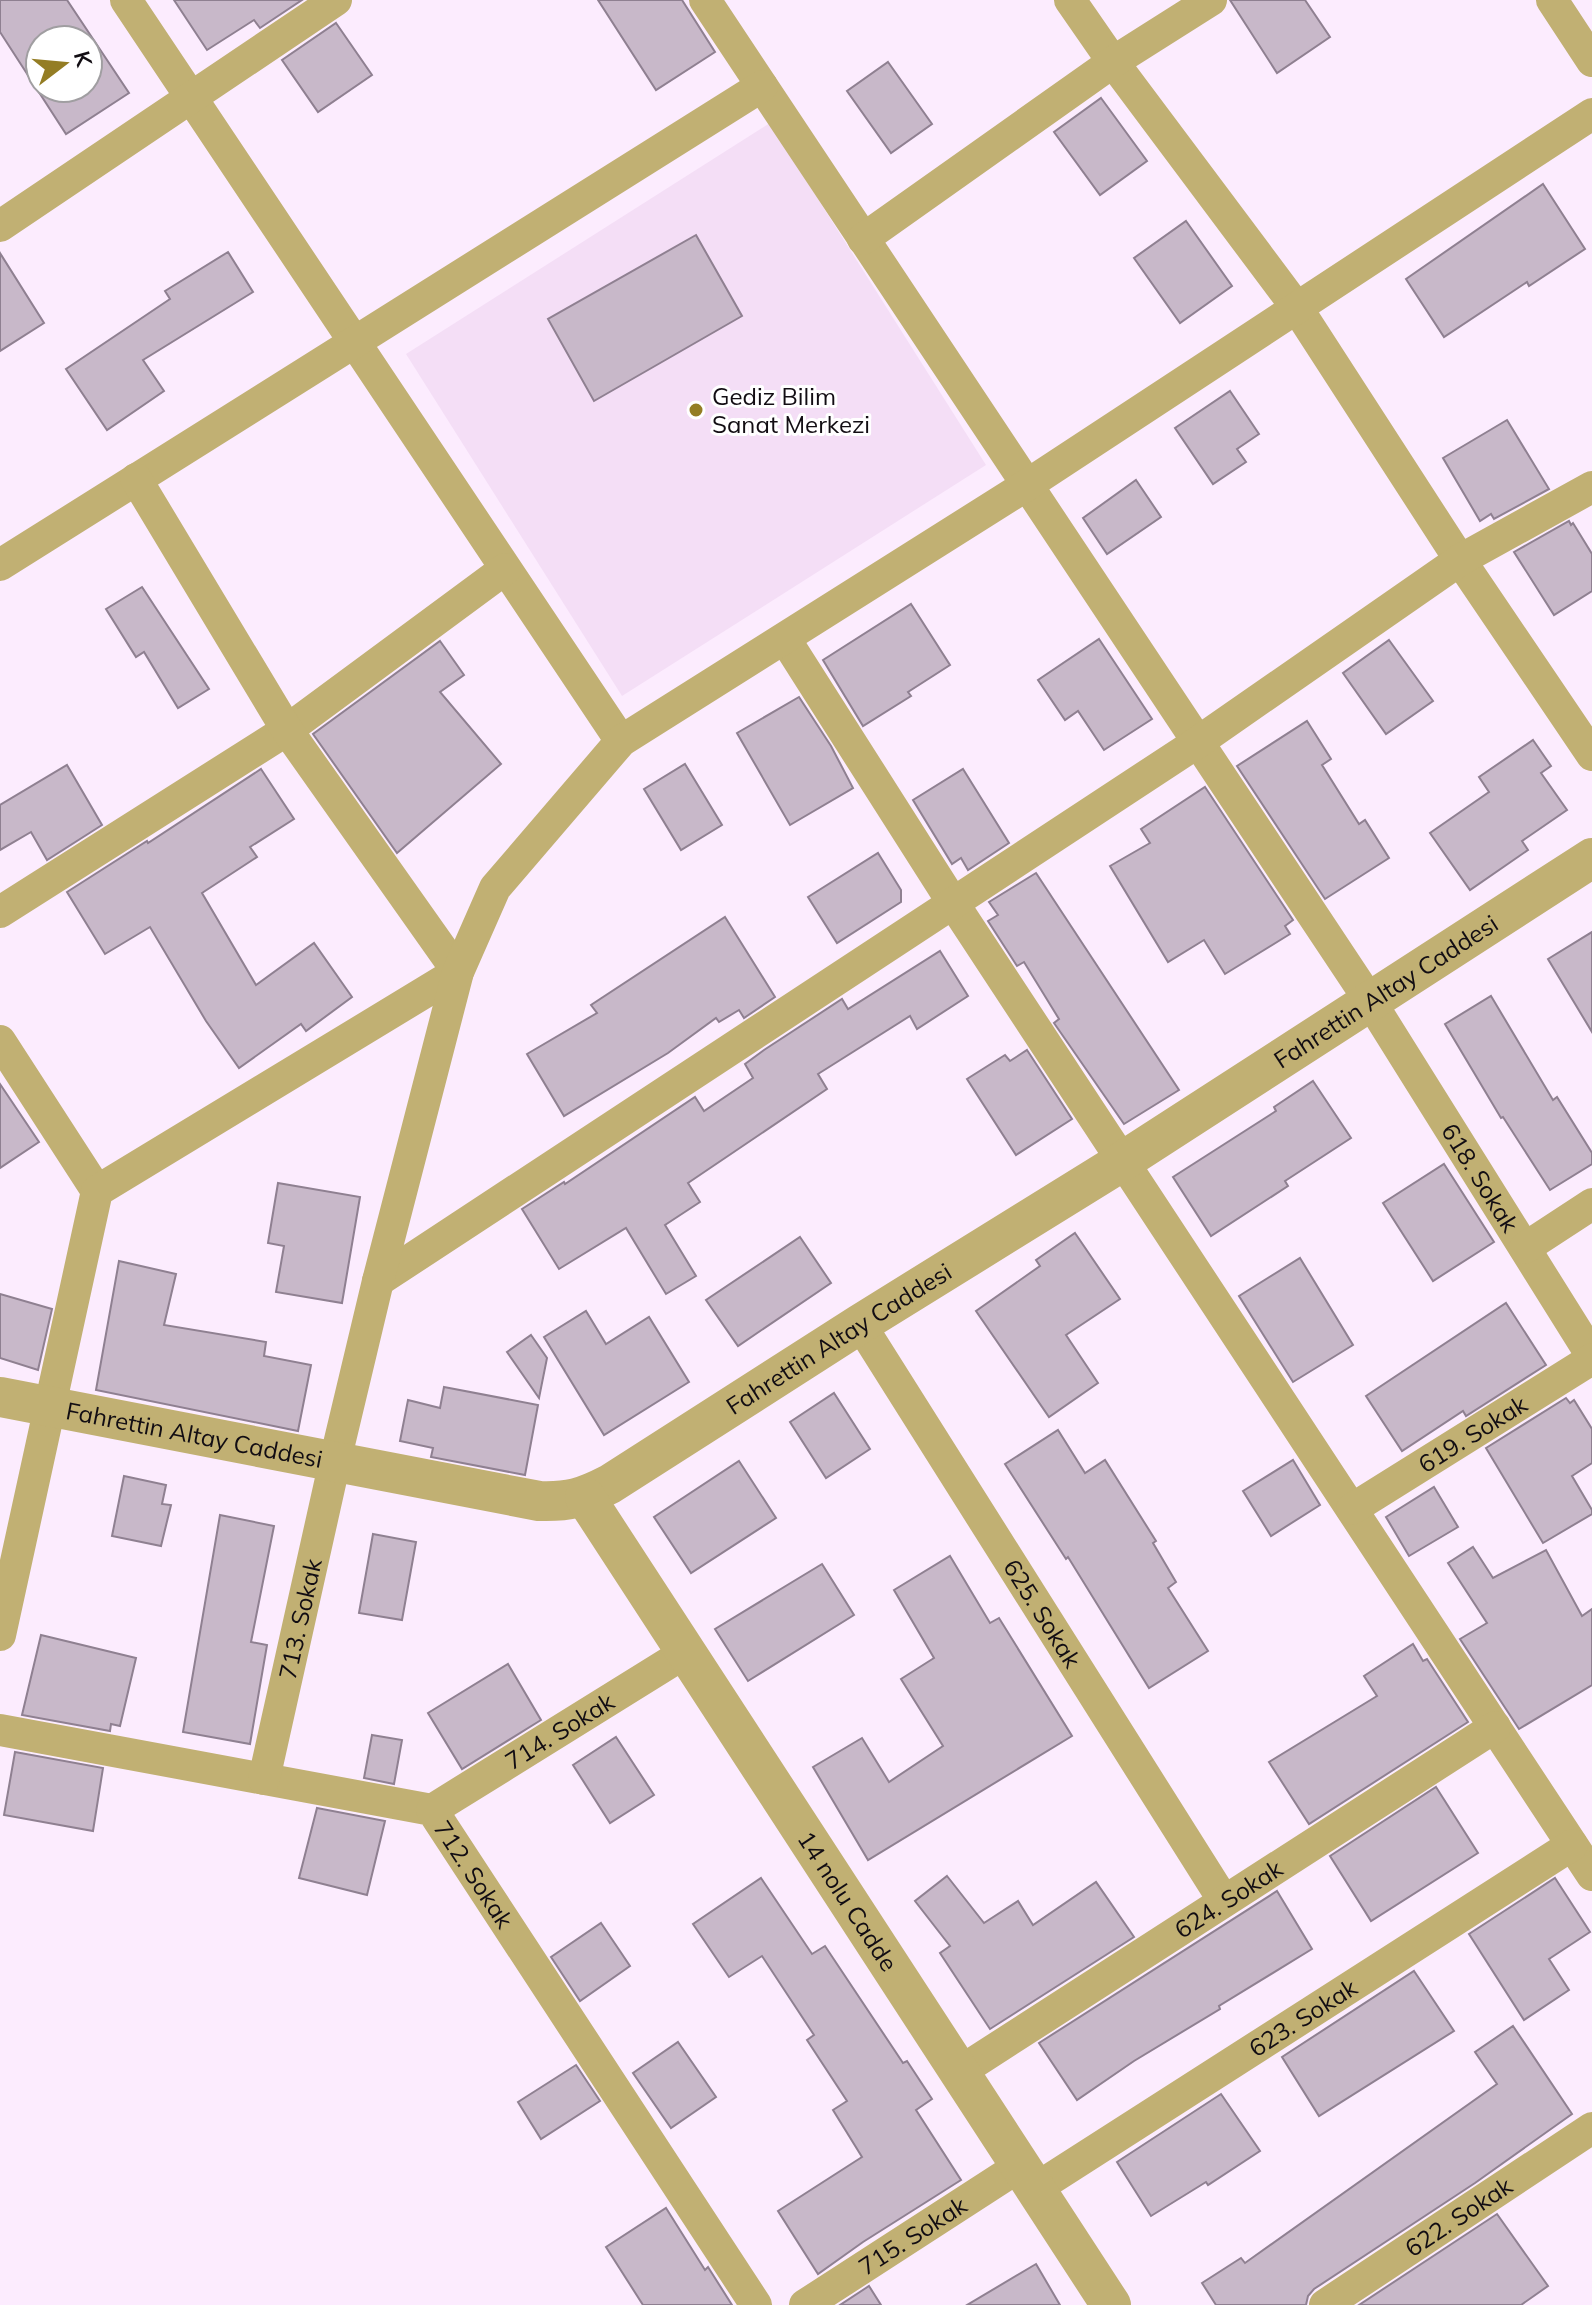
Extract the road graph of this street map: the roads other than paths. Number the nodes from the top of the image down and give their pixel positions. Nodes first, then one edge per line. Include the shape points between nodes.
1 (126, 0) edge
2 (336, 0) edge
3 (705, 0) edge
4 (1070, 0) edge
5 (1211, 0) edge
6 (1552, 0) edge
7 (1592, 61) edge
8 (1113, 62) junction
9 (762, 86) junction
10 (191, 98) junction
11 (1592, 114) edge
12 (0, 226) edge
13 (863, 239) junction
14 (1297, 308) junction
15 (354, 342) junction
16 (136, 479) junction
17 (1027, 485) junction
18 (1592, 487) edge
19 (1460, 560) junction
20 (0, 565) edge
21 (505, 569) junction
22 (785, 639) junction
23 (287, 730) junction
24 (621, 741) junction
25 (1198, 742) junction
26 (1592, 755) edge
27 (1592, 858) edge
28 (953, 903) junction
29 (0, 912) edge
30 (458, 972) junction
31 (1370, 1001) junction
32 (0, 1041) edge
33 (1123, 1161) junction
34 (97, 1191) junction
35 (1592, 1204) edge
36 (1525, 1248) junction
37 (378, 1281) junction
38 (860, 1324) junction
39 (1592, 1357) edge
40 (0, 1397) edge
41 (51, 1407) junction
42 (335, 1461) junction
43 (585, 1497) junction
44 (1352, 1509) junction
45 (0, 1635) edge
46 (688, 1651) junction
47 (1495, 1727) junction
48 (0, 1730) edge
49 (264, 1779) junction
50 (432, 1810) junction
51 (1572, 1845) junction
52 (1592, 1875) edge
53 (1224, 1901) junction
54 (961, 2071) junction
55 (1592, 2128) edge
56 (1027, 2178) junction
57 (756, 2305) edge
58 (805, 2305) edge
59 (1111, 2305) edge
60 (1325, 2305) edge

1 - 10 street
2 - 10 street
3 - 9 street, 618. Sokak
4 - 8 street
5 - 8 street
6 - 7 street
8 - 13 street
8 - 14 street
9 - 13 street, 618. Sokak
9 - 15 street
10 - 12 street
10 - 15 street
11 - 14 street, 713. Sokak
13 - 17 street, 618. Sokak
14 - 17 street, 713. Sokak
14 - 19 street
15 - 16 street
15 - 21 street
16 - 20 street
16 - 23 street
17 - 22 street, 713. Sokak
17 - 25 street, 618. Sokak
18 - 19 street
19 - 25 street
19 - 26 street
21 - 23 street
21 - 24 street
22 - 24 street, 713. Sokak
22 - 28 street
23 - 29 street
23 - 30 street
24 - 30 street, 713. Sokak via 495,888
25 - 28 street
25 - 31 street, 618. Sokak
27 - 31 street, Fahrettin Altay Caddesi
28 - 33 street
28 - 37 street
30 - 34 street
30 - 37 street, 713. Sokak
31 - 33 street, Fahrettin Altay Caddesi
31 - 36 street, 618. Sokak
32 - 34 street
33 - 38 street, Fahrettin Altay Caddesi
33 - 44 street
34 - 41 street
35 - 36 street
36 - 39 street, 618. Sokak
37 - 42 street, 713. Sokak
38 - 43 street, Fahrettin Altay Caddesi
38 - 53 street, 625. Sokak
39 - 44 street, 619. Sokak
40 - 41 street, Fahrettin Altay Caddesi
41 - 42 street, Fahrettin Altay Caddesi
41 - 45 street
42 - 43 street, Fahrettin Altay Caddesi via 539,1501
42 - 49 street, 713. Sokak
43 - 46 street, 14 nolu Cadde
44 - 47 street
46 - 50 street, 714. Sokak
46 - 54 street, 14 nolu Cadde
47 - 51 street
47 - 53 street, 624. Sokak
48 - 49 street, 712. Sokak
49 - 50 street, 712. Sokak
50 - 57 street, 712. Sokak
51 - 52 street
51 - 56 street, 623. Sokak
53 - 54 street, 624. Sokak
54 - 56 street, 14 nolu Cadde
55 - 60 street, 622. Sokak
56 - 58 street, 715. Sokak
56 - 59 street, 14 nolu Cadde

